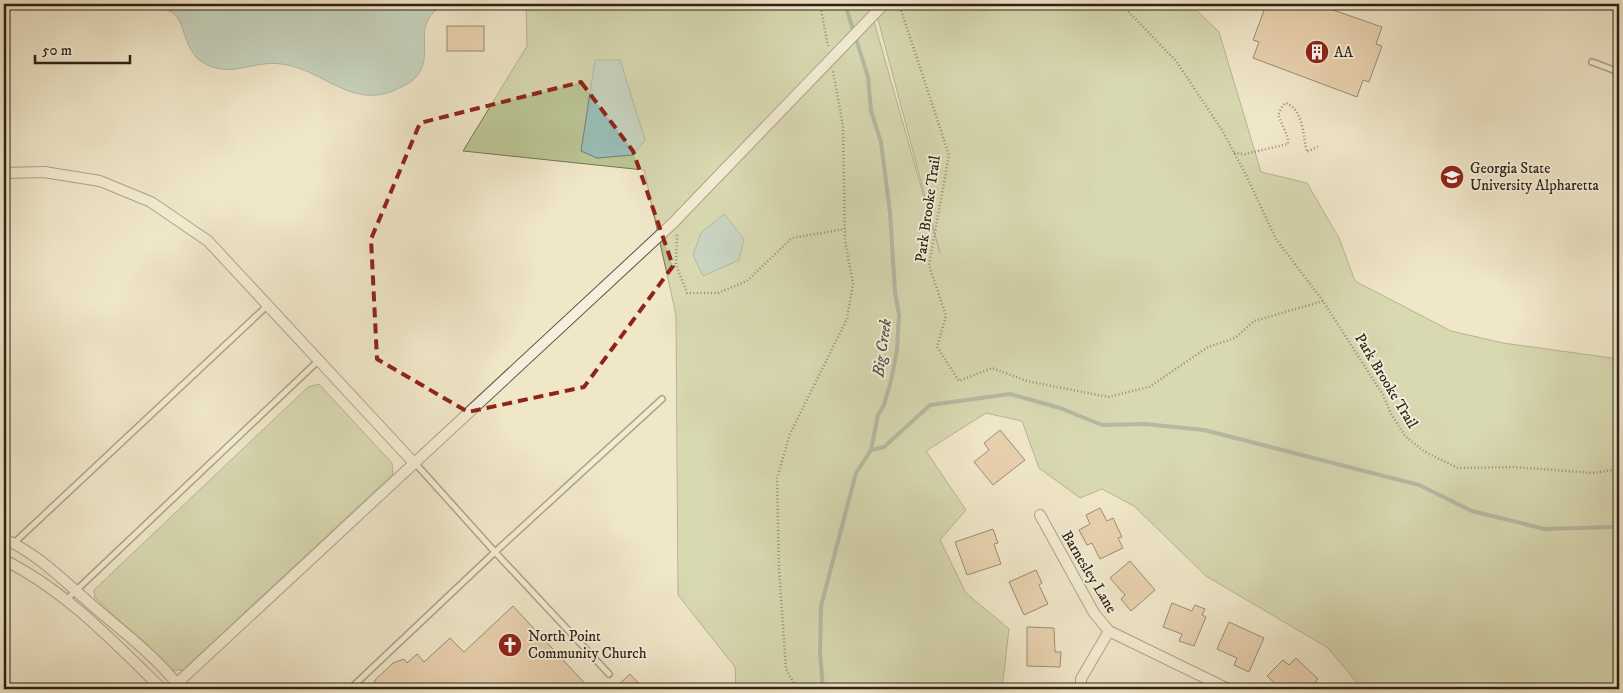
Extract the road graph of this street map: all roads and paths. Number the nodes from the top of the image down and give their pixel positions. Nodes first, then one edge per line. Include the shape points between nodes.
1 (820, 4) edge
2 (884, 4) edge
3 (899, 4) edge
4 (1121, 4) edge
5 (829, 51) dead end
6 (1592, 62) dead end
7 (832, 69) dead end
8 (1619, 72) edge
9 (1319, 146) dead end
10 (1234, 153) junction
11 (4, 174) edge
12 (673, 224) junction
13 (845, 229) junction
14 (1323, 301) junction
15 (268, 305) junction
16 (319, 359) junction
17 (662, 399) dead end
18 (414, 462) junction
19 (1619, 469) edge
20 (1040, 515) dead end
21 (8, 541) edge
22 (495, 552) junction
23 (4, 560) edge
24 (76, 591) junction
25 (66, 600) junction
26 (1108, 631) junction
27 (609, 674) dead end
28 (174, 687) edge
29 (162, 689) edge
30 (350, 689) edge
31 (797, 689) edge
32 (1081, 689) edge
33 (1228, 689) edge

1 - 5 path
2 - 12 street, bridge
3 - 14 path, Park Brooke Trail via 950,155 929,265 946,316 937,347 959,381 992,368 1027,381 1108,397 1149,387 1208,346 1235,338 1254,321
4 - 10 path, Park Brooke Trail via 1176,61
6 - 8 lane
7 - 13 path via 843,126
9 - 10 path via 1307,152 1302,126 1295,110 1286,103 1278,115 1288,144 1245,154
10 - 14 path, Park Brooke Trail via 1276,239
11 - 15 street via 44,172 100,181 151,202 208,241
12 - 13 path via 677,231 676,264 687,293 718,293 747,281 792,238
12 - 18 street
13 - 31 path via 853,284 847,319 790,434 777,478 786,669
14 - 19 path, Park Brooke Trail via 1405,436 1424,452 1458,468 1515,467 1593,473
15 - 16 street
15 - 21 lane
16 - 18 street
16 - 24 lane
17 - 22 lane
18 - 22 lane
18 - 28 street
20 - 26 street, Barnesley Lane via 1094,613
21 - 24 street via 22,547
22 - 27 lane
22 - 30 lane
23 - 25 street via 29,572
24 - 25 lane
24 - 28 street via 161,663
25 - 29 street
26 - 32 street via 1081,679
26 - 33 street, Barnesley Lane

